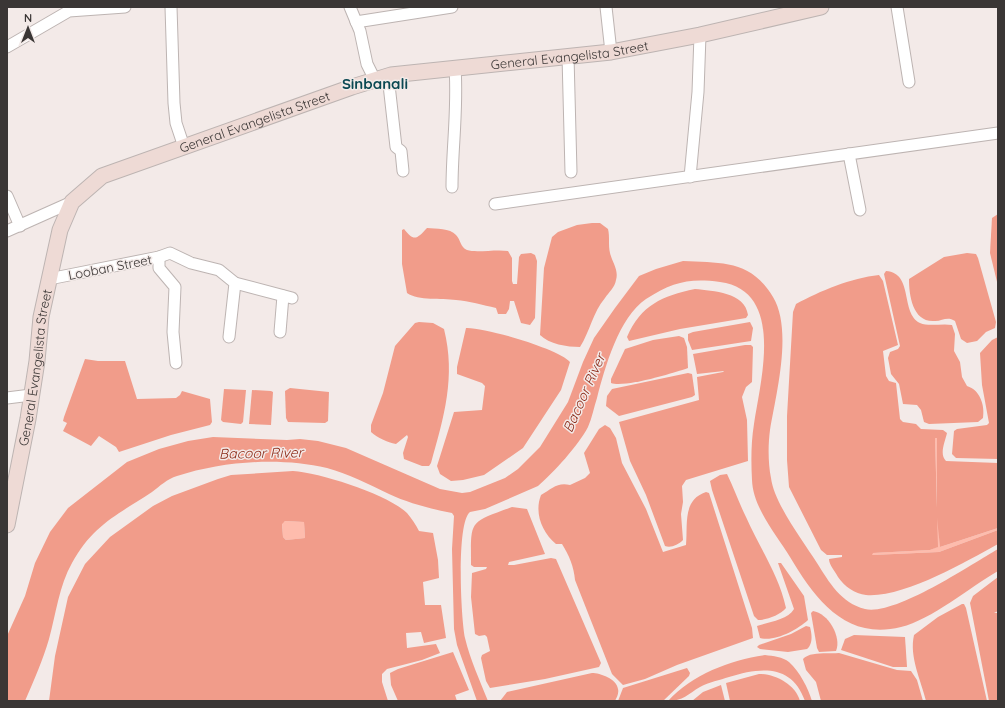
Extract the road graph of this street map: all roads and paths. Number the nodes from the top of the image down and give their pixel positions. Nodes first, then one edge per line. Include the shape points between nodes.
1 (125, 7) edge
2 (171, 7) edge
3 (350, 7) edge
4 (606, 7) edge
5 (821, 7) edge
6 (897, 7) edge
7 (445, 8) edge
8 (69, 9) edge
9 (356, 22) junction
10 (700, 35) junction
11 (7, 47) edge
12 (611, 52) junction
13 (568, 56) junction
14 (455, 68) junction
15 (381, 78) junction
16 (909, 82) dead end
17 (998, 133) edge
18 (184, 147) junction
19 (849, 154) junction
20 (403, 171) dead end
21 (571, 172) dead end
22 (690, 177) junction
23 (452, 187) dead end
24 (7, 196) edge
25 (72, 202) junction
26 (495, 204) dead end
27 (860, 210) dead end
28 (20, 226) junction
29 (7, 231) edge
30 (159, 257) junction
31 (49, 279) junction
32 (235, 283) junction
33 (280, 332) dead end
34 (229, 337) dead end
35 (176, 363) dead end
36 (31, 395) junction
37 (7, 398) edge
38 (7, 525) edge

1 - 8 street
2 - 18 street via 176,123
3 - 9 street
4 - 12 street
5 - 10 main road, General Evangelista Street
6 - 16 street
7 - 9 street
8 - 11 street
9 - 15 street via 367,64
10 - 12 main road, General Evangelista Street
10 - 22 street via 698,92
12 - 13 main road, General Evangelista Street
13 - 14 main road, General Evangelista Street
13 - 21 street
14 - 15 main road, General Evangelista Street
14 - 23 street via 456,110
15 - 18 main road, General Evangelista Street
15 - 20 street via 396,147 401,151
17 - 19 street
18 - 25 main road, General Evangelista Street via 102,176
19 - 22 street
19 - 27 street
22 - 26 street
24 - 28 street
25 - 28 street
25 - 31 main road, General Evangelista Street via 60,230
28 - 29 street
30 - 31 street, Looban Street
30 - 32 street, Looban Street via 170,253 191,263 219,270
30 - 35 street via 159,268 175,287 173,332
31 - 36 main road, General Evangelista Street via 41,317
32 - 33 street via 287,297
32 - 34 street
36 - 37 street
36 - 38 main road, General Evangelista Street

